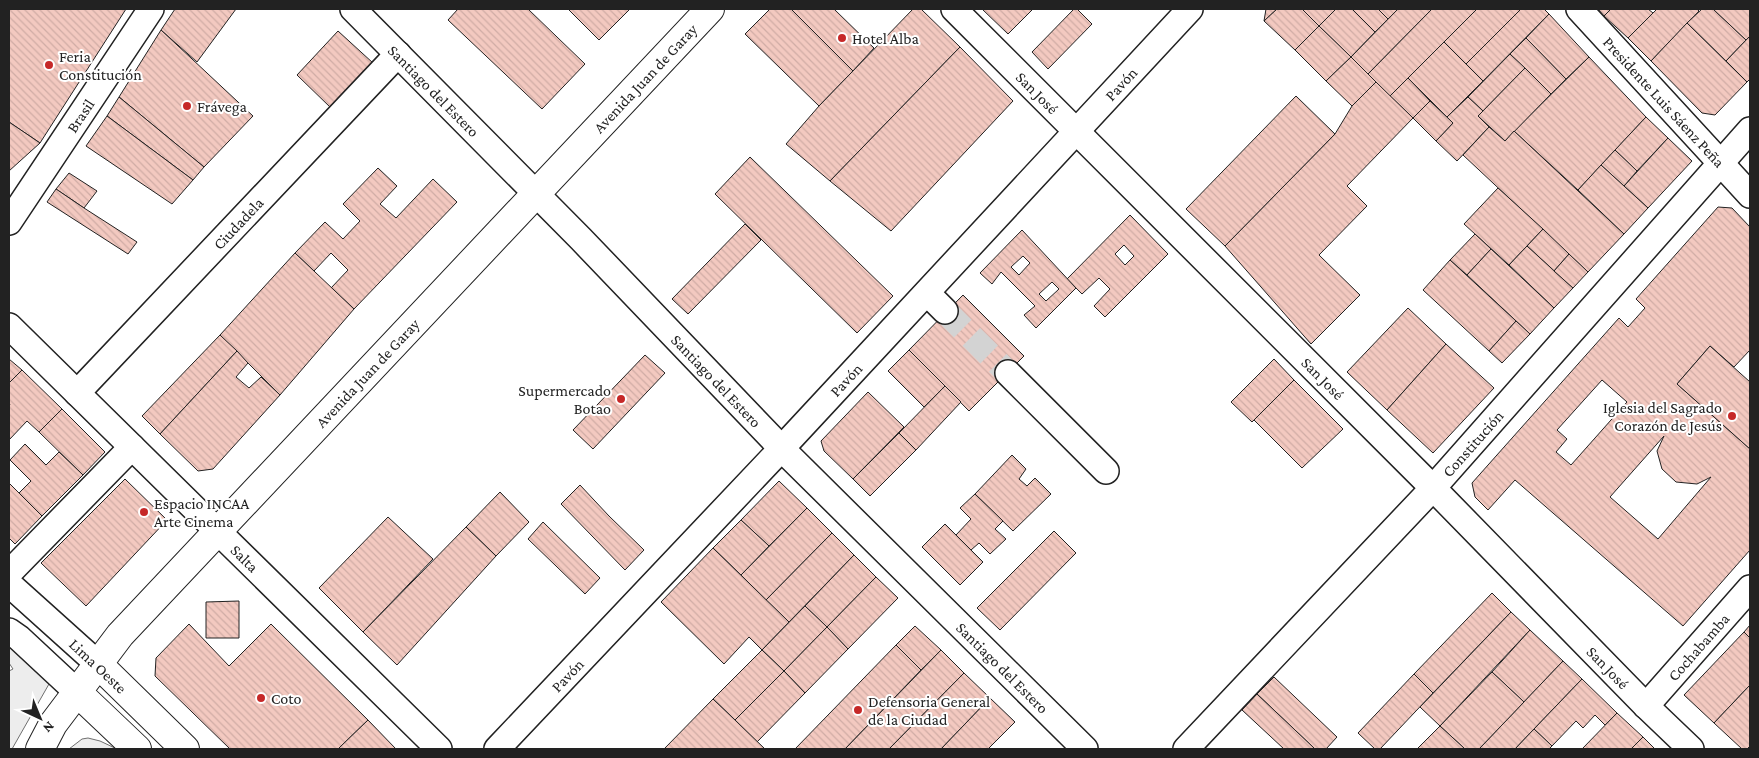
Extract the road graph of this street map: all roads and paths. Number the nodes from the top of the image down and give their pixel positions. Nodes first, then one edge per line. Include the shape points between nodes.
1 (151, 9) edge
2 (353, 9) edge
3 (710, 9) edge
4 (954, 9) edge
5 (1190, 9) edge
6 (1579, 9) edge
7 (398, 54) junction
8 (1750, 130) edge
9 (1075, 132) junction
10 (1721, 164) junction
11 (535, 194) junction
12 (1750, 195) edge
13 (9, 222) edge
14 (927, 293) junction
15 (945, 311) tunnel mouth
16 (9, 326) edge
17 (1008, 373) tunnel mouth
18 (77, 393) junction
19 (132, 447) junction
20 (782, 448) junction
21 (1106, 471) dead end
22 (1433, 488) junction
23 (217, 532) junction
24 (9, 573) edge
25 (9, 584) edge
26 (1750, 588) edge
27 (9, 631) edge
28 (98, 664) junction
29 (77, 692) junction
30 (1646, 706) junction
31 (40, 749) edge
32 (137, 749) edge
33 (185, 749) edge
34 (439, 749) edge
35 (497, 749) edge
36 (1085, 749) edge
37 (1186, 749) edge
38 (1692, 749) edge

1 - 13 street, Brasil
2 - 7 street, Santiago del Estero
3 - 11 main road, Avenida Juan de Garay
4 - 9 street, San José
5 - 9 street, Pavón
6 - 10 street, Presidente Luis Sáenz Peña
7 - 11 street, Santiago del Estero
7 - 18 street, Ciudadela
8 - 10 street, Constitución
9 - 14 street, Pavón
9 - 22 street, San José
10 - 12 street, Presidente Luis Sáenz Peña
10 - 22 street, Constitución
11 - 20 street, Santiago del Estero
11 - 23 main road, Avenida Juan de Garay
14 - 15 street
14 - 20 street, Pavón
16 - 18 street, Salta
17 - 21 street
18 - 19 street, Salta
19 - 23 street, Salta
19 - 24 street
20 - 35 street, Pavón
20 - 36 street, Santiago del Estero
22 - 30 street, San José
22 - 37 street, Constitución
23 - 28 main road, Avenida Juan de Garay via 120,635
23 - 34 street, Salta
25 - 28 street, Lima Oeste
26 - 30 street, Cochabamba
27 - 29 street
28 - 29 main road, Avenida Juan de Garay
28 - 33 main road, Lima Oeste
29 - 31 main road, Avenida Juan de Garay via 53,724
29 - 32 main road, Lima Oeste
30 - 38 street, San José

